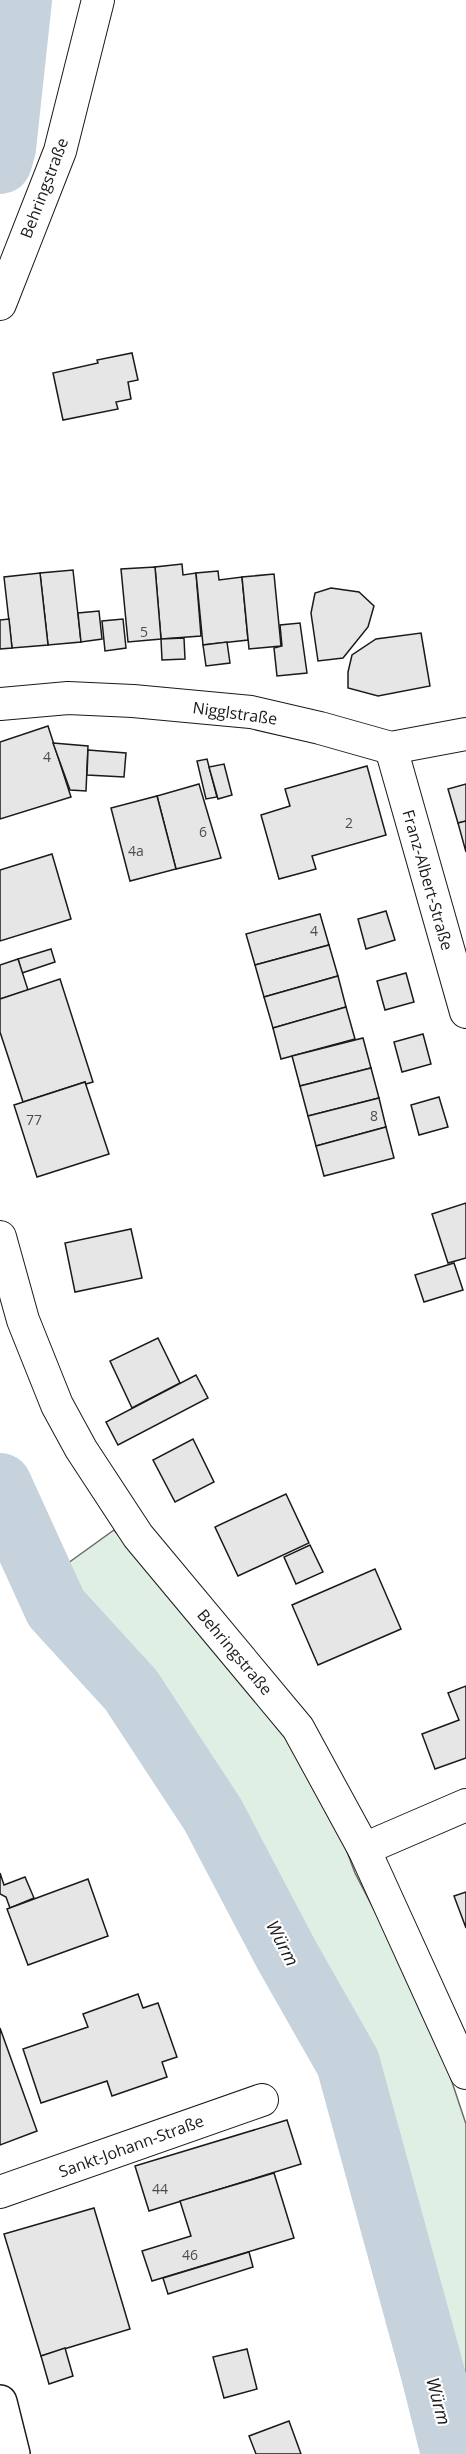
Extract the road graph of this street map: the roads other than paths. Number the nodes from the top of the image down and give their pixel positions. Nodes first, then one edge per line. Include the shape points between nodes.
1 (98, 0) edge
2 (0, 304) edge
3 (0, 704) edge
4 (466, 734) edge
5 (391, 748) junction
6 (466, 1012) edge
7 (0, 1237) edge
8 (466, 1805) edge
9 (364, 1849) junction
10 (466, 2073) edge
11 (262, 2100) dead end
12 (0, 2192) edge
13 (0, 2402) edge
14 (13, 2454) edge

1 - 2 street, Behringstraße via 60,151
3 - 5 street, Nigglstraße via 68,698 250,712
4 - 5 street, Nigglstraße
5 - 6 street, Franz-Albert-Straße
7 - 9 street, Behringstraße via 23,1320 57,1405 81,1449 138,1536 298,1728
8 - 9 street
9 - 10 street, Behringstraße
11 - 12 street, Sankt-Johann-Straße
13 - 14 main road

